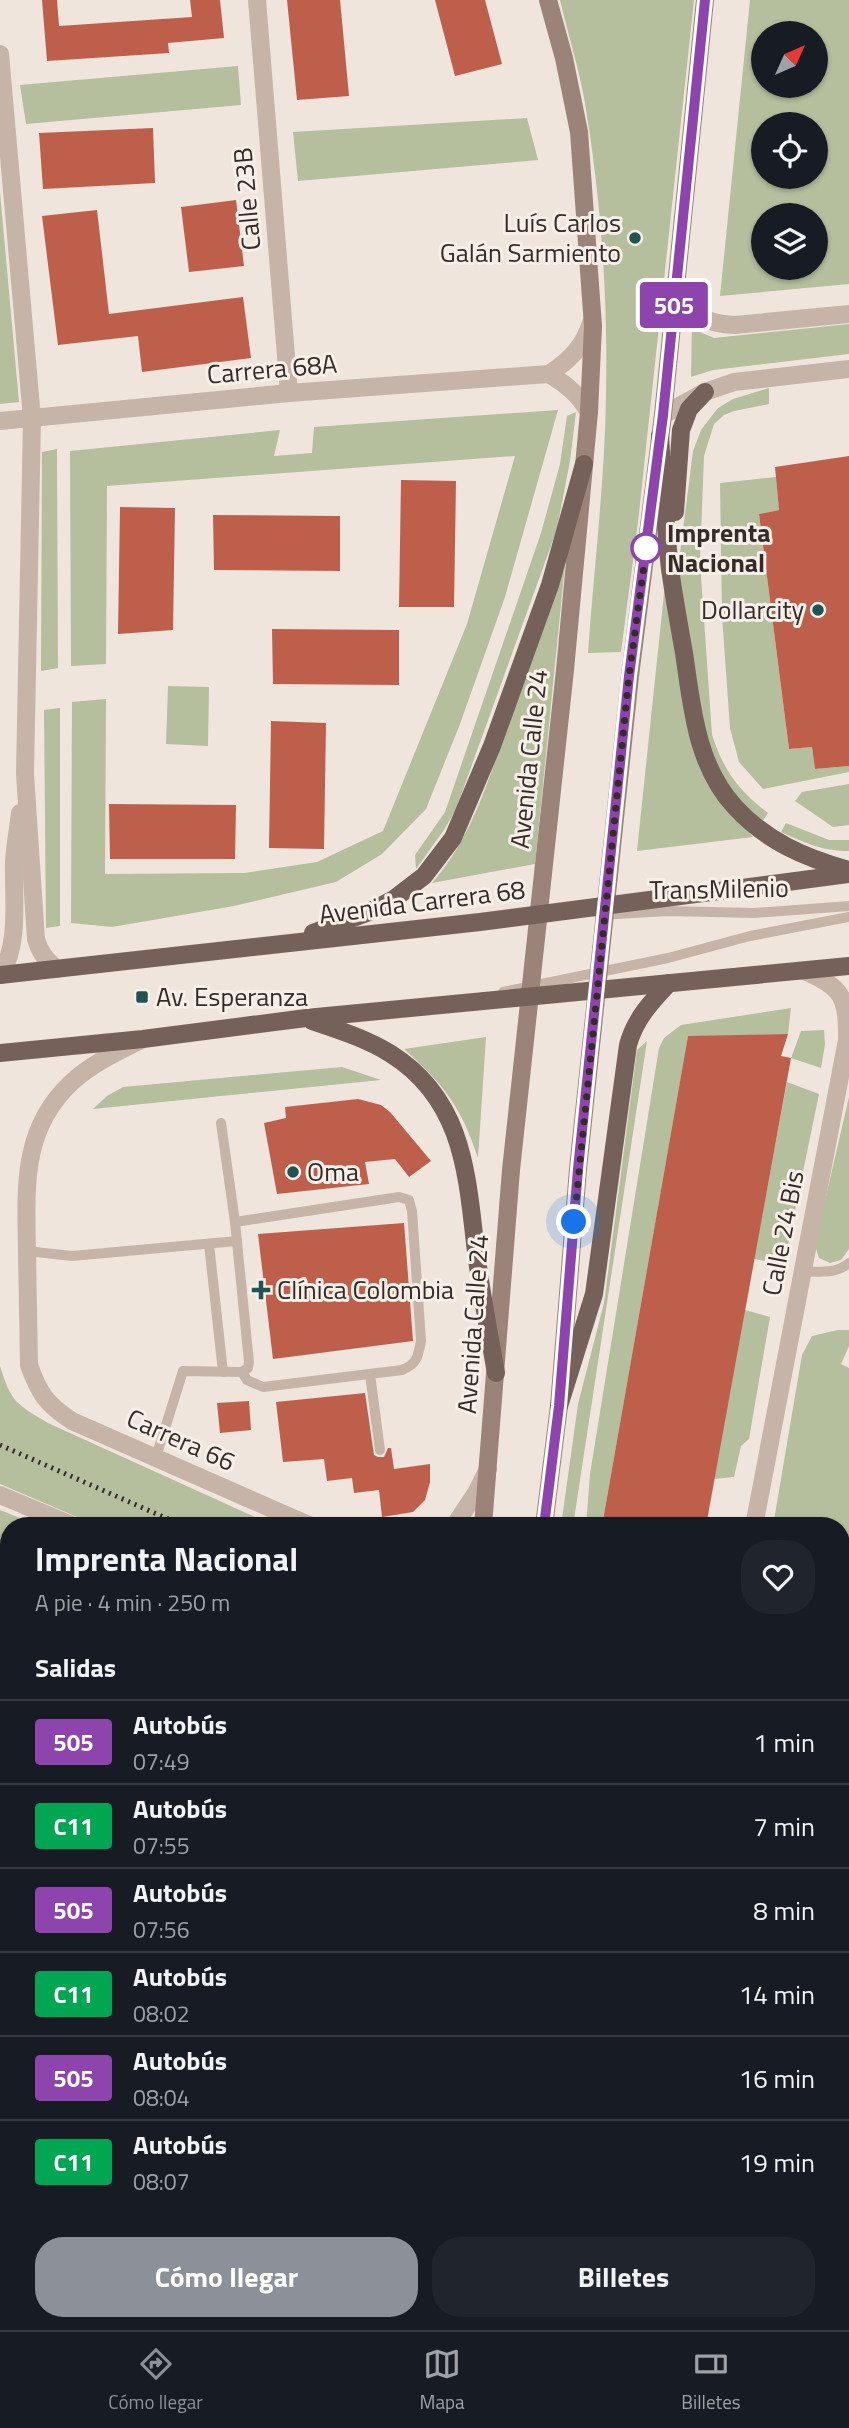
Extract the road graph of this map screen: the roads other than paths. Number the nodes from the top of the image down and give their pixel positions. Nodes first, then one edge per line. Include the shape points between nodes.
1 (257, 0) edge
2 (548, 0) edge
3 (705, 0) edge
4 (0, 54) edge
5 (675, 295) junction
6 (849, 314) edge
7 (592, 321) junction
8 (849, 369) edge
9 (549, 374) junction
10 (705, 392) junction
11 (289, 393) junction
12 (589, 412) junction
13 (663, 415) junction
14 (32, 418) junction
15 (0, 421) edge
16 (660, 436) junction
17 (584, 464) junction
18 (670, 568) junction
19 (26, 774) junction
20 (849, 872) edge
21 (849, 906) edge
22 (849, 917) edge
23 (422, 929) junction
24 (283, 944) junction
25 (849, 966) edge
26 (57, 969) junction
27 (804, 971) junction
28 (1, 975) edge
29 (669, 983) junction
30 (435, 1006) junction
31 (306, 1018) junction
32 (143, 1039) junction
33 (0, 1054) edge
34 (844, 1075) edge
35 (221, 1124) dead end
36 (235, 1222) junction
37 (237, 1241) junction
38 (209, 1244) junction
39 (27, 1251) junction
40 (849, 1263) edge
41 (803, 1271) junction
42 (223, 1372) junction
43 (242, 1372) junction
44 (496, 1373) junction
45 (370, 1374) junction
46 (559, 1406) junction
47 (380, 1450) dead end
48 (156, 1457) junction
49 (488, 1469) junction
50 (0, 1495) edge
51 (53, 1517) edge
52 (291, 1517) edge
53 (460, 1517) edge
54 (484, 1517) edge
55 (545, 1517) edge
56 (756, 1517) edge

1 - 11 street, Calle 23B
2 - 7 main road, Avenida Calle 24 via 579,132
3 - 5 main road
4 - 14 street
5 - 6 street via 701,319 718,324
5 - 13 main road
7 - 9 street via 585,342
7 - 12 main road, Avenida Calle 24
8 - 10 street via 734,382
9 - 11 street, Carrera 68A
9 - 12 street via 579,396
10 - 13 street
10 - 18 main road via 689,409 681,430
11 - 14 street, Carrera 68A
12 - 17 main road, Avenida Calle 24
13 - 16 main road
14 - 15 street, Carrera 68A
14 - 19 street
16 - 18 main road
16 - 46 main road via 629,676 578,1169
17 - 24 main road via 550,585 453,838 434,865 394,899
17 - 44 main road, Avenida Calle 24 via 511,1170
18 - 20 main road via 694,716 702,751 716,780 733,805 764,833 803,855
19 - 26 street via 36,939 46,960
19 - 28 street via 15,858 14,940
20 - 23 main road, Avenida Carrera 68
21 - 23 lane, TransMilenio via 754,913 625,913
22 - 30 lane, TransMilenio
23 - 24 main road, Avenida Carrera 68
24 - 26 main road, Avenida Carrera 68
25 - 27 main road
26 - 28 main road, Avenida Carrera 68
27 - 29 main road
27 - 34 street, Calle 24 Bis via 837,988 843,1001
29 - 30 main road
29 - 46 main road via 632,1030 628,1045 594,1294
30 - 31 main road
31 - 32 main road
31 - 44 main road via 393,1055 416,1074 451,1118 465,1162
32 - 33 main road
32 - 39 street via 73,1081 39,1126 26,1183
34 - 41 street, Calle 24 Bis
35 - 36 lane
36 - 37 lane
36 - 45 lane via 399,1197 409,1200 421,1341 418,1359 402,1370
37 - 38 lane
37 - 43 lane via 249,1362
38 - 39 lane via 72,1256
38 - 42 lane
39 - 48 street, Carrera 66 via 29,1365 39,1391 53,1409 72,1421
40 - 41 lane via 833,1271
41 - 56 street, Calle 24 Bis
42 - 43 lane
42 - 48 lane via 183,1371
43 - 45 lane via 247,1380 263,1387
44 - 49 main road, Avenida Calle 24
45 - 47 lane
46 - 55 main road
48 - 52 street, Carrera 66
49 - 53 street
49 - 54 main road, Avenida Calle 24
50 - 51 street

